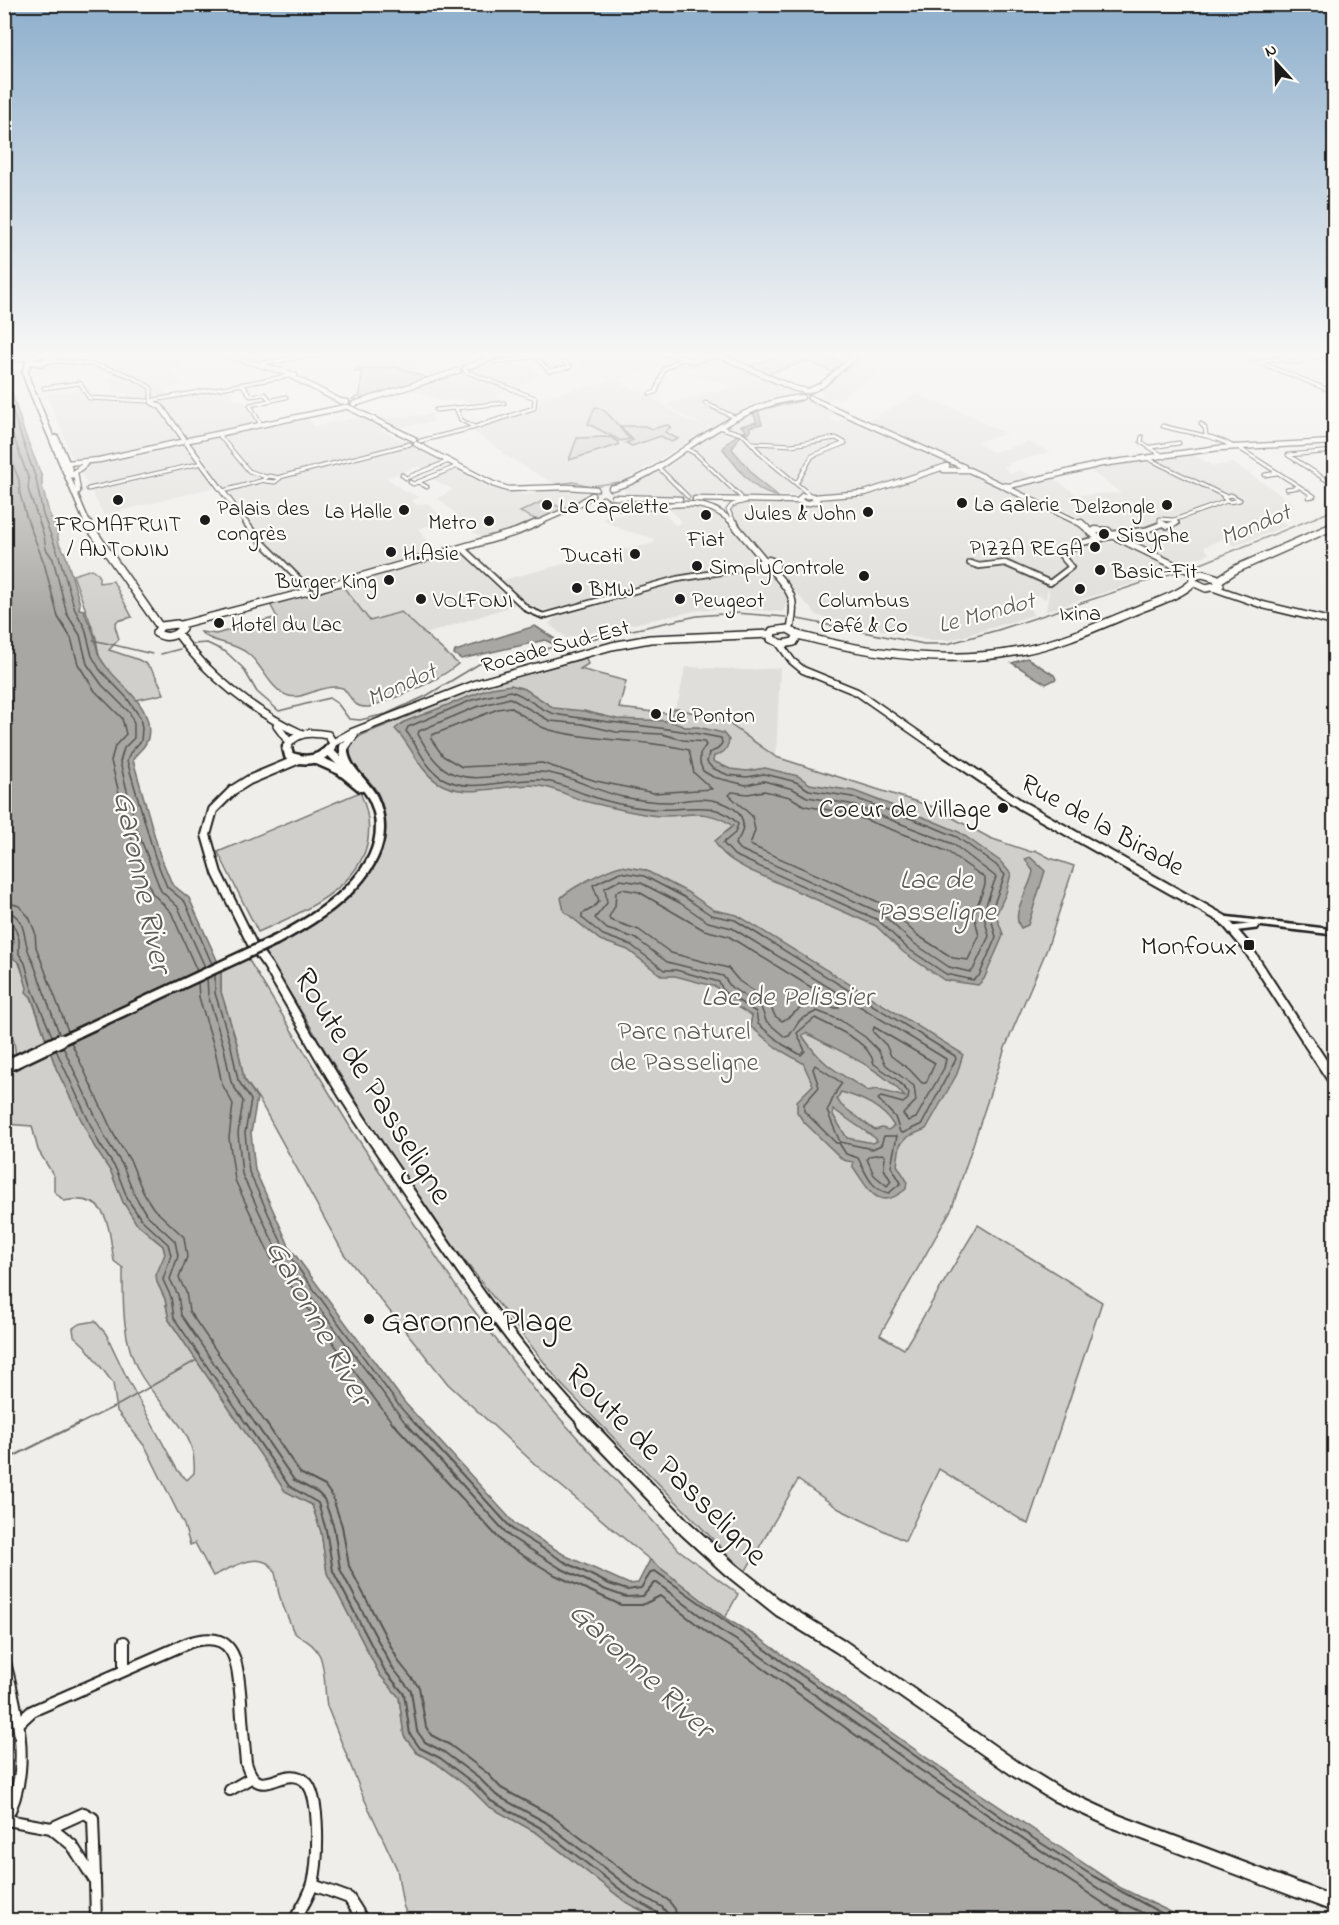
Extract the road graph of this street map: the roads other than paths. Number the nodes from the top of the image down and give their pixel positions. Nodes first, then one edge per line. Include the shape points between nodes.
1 (53, 442) edge
2 (56, 442) edge
3 (181, 442) edge
4 (186, 442) edge
5 (225, 442) edge
6 (412, 442) edge
7 (416, 442) edge
8 (696, 442) edge
9 (812, 442) edge
10 (843, 442) edge
11 (912, 442) edge
12 (1143, 442) edge
13 (1225, 442) edge
14 (1313, 442) junction
15 (1335, 442) edge
16 (753, 443) joint
17 (1179, 443) dead end
18 (919, 445) junction
19 (1233, 446) junction
20 (1150, 447) junction
21 (687, 448) junction
22 (1324, 452) junction
23 (1335, 452) edge
24 (1165, 457) junction
25 (1149, 459) junction
26 (99, 460) junction
27 (1258, 460) junction
28 (450, 461) junction
29 (1247, 462) dead end
30 (67, 463) junction
31 (202, 463) junction
32 (958, 464) junction
33 (458, 466) junction
34 (658, 467) junction
35 (945, 468) junction
36 (976, 473) junction
37 (1277, 473) junction
38 (1265, 475) dead end
39 (402, 476) dead end
40 (265, 479) junction
41 (996, 480) junction
42 (410, 482) dead end
43 (418, 482) junction
44 (795, 482) junction
45 (625, 485) junction
46 (1009, 485) junction
47 (1335, 485) edge
48 (427, 487) dead end
49 (801, 487) junction
50 (1299, 487) junction
51 (611, 488) junction
52 (88, 489) dead end
53 (1287, 489) dead end
54 (78, 491) junction
55 (223, 491) junction
56 (594, 492) junction
57 (615, 495) junction
58 (688, 497) junction
59 (741, 497) junction
60 (1032, 497) junction
61 (1309, 497) dead end
62 (801, 498) junction
63 (814, 498) junction
64 (601, 499) junction
65 (769, 499) junction
66 (614, 506) junction
67 (241, 516) joint
68 (1335, 526) edge
69 (1100, 529) junction
70 (1092, 533) junction
71 (1110, 533) junction
72 (741, 534) junction
73 (1104, 539) junction
74 (1085, 542) junction
75 (462, 548) junction
76 (970, 562) dead end
77 (761, 563) junction
78 (1236, 569) junction
79 (1199, 574) junction
80 (1209, 575) junction
81 (1193, 580) junction
82 (1218, 584) junction
83 (1202, 587) junction
84 (307, 590) junction
85 (1172, 595) junction
86 (795, 607) junction
87 (1335, 622) edge
88 (168, 624) junction
89 (160, 627) junction
90 (780, 628) junction
91 (179, 629) junction
92 (793, 635) junction
93 (169, 636) junction
94 (774, 639) junction
95 (796, 665) junction
96 (408, 711) junction
97 (302, 734) junction
98 (328, 735) junction
99 (289, 742) junction
100 (331, 747) junction
101 (287, 753) junction
102 (315, 759) junction
103 (297, 760) junction
104 (262, 773) junction
105 (371, 795) junction
106 (1223, 919) junction
107 (1272, 926) junction
108 (1232, 929) junction
109 (1335, 932) edge
110 (275, 938) junction
111 (4, 1066) edge
112 (1335, 1081) edge
113 (124, 1642) dead end
114 (4, 1658) edge
115 (124, 1670) junction
116 (19, 1723) junction
117 (251, 1778) junction
118 (230, 1790) dead end
119 (6, 1821) edge
120 (51, 1828) junction
121 (95, 1881) junction
122 (313, 1885) junction
123 (1335, 1904) edge
124 (361, 1917) dead end
125 (96, 1920) edge
126 (294, 1920) edge

1 - 89 main road via 88,527
2 - 30 main road
3 - 26 street
4 - 31 street
5 - 40 street via 249,471
6 - 40 street via 279,477 275,482
7 - 28 street
8 - 21 street
9 - 16 street
10 - 44 street via 812,456
11 - 18 street
12 - 20 street
13 - 19 street
14 - 15 street
14 - 19 street
14 - 22 street
16 - 44 street
17 - 20 street
18 - 32 street
18 - 35 street via 947,460
19 - 24 street
19 - 27 street
20 - 24 street
21 - 34 street
21 - 59 street
22 - 23 street
22 - 47 street via 1288,455
24 - 25 street
25 - 46 street via 1101,464
25 - 71 street via 1226,498 1174,520 1174,525
26 - 30 street
26 - 54 street via 82,465 75,472
27 - 29 street
27 - 37 street
28 - 33 street
28 - 39 street via 406,478
30 - 54 main road
31 - 52 street
31 - 55 street
32 - 35 street
32 - 36 street
32 - 41 street
33 - 43 street
33 - 56 street via 494,484 520,491 577,488
34 - 45 street
34 - 58 street
35 - 36 street
35 - 63 street via 865,493
36 - 46 street
37 - 38 street
37 - 50 street
40 - 55 street
41 - 46 street
41 - 46 street
42 - 43 street
43 - 48 street
44 - 49 street
45 - 51 street
45 - 57 street
46 - 60 street
46 - 60 street
46 - 70 street via 1081,523
49 - 62 street
49 - 63 street
50 - 53 street
50 - 61 street via 1314,496
51 - 56 street
51 - 57 street
54 - 88 main road via 104,545 143,599
55 - 67 street
56 - 64 street
56 - 75 street via 580,504 530,527
57 - 58 street
57 - 64 street
57 - 65 street
57 - 66 street
58 - 59 street
59 - 62 street
60 - 69 street
62 - 63 street via 809,505
62 - 65 street
64 - 66 street
64 - 75 street via 517,532
65 - 72 street via 741,501 730,507 729,514
66 - 72 street via 703,505 723,513
67 - 84 street
68 - 78 main road
69 - 70 street
69 - 71 street
70 - 73 street
70 - 74 street
71 - 73 street
71 - 79 street
72 - 77 street
73 - 74 street
73 - 81 street via 1130,546
74 - 76 street via 1060,554 1070,569 1053,582 1005,563 979,566
75 - 77 street via 527,609 543,616 677,579
75 - 84 street via 312,593
77 - 86 street via 776,563 771,569 793,596
78 - 80 main road
78 - 82 main road
79 - 80 main road
79 - 81 main road
80 - 82 main road
81 - 83 main road
81 - 85 main road
82 - 83 main road
82 - 87 street via 1240,597
83 - 85 main road
84 - 91 street
85 - 92 main road via 1048,644 998,655 945,657 860,648
86 - 90 street via 788,622
86 - 92 street
88 - 89 main road
88 - 91 main road
89 - 93 main road via 157,635
90 - 92 main road
90 - 94 main road
91 - 93 main road
91 - 97 main road via 192,652 240,694
92 - 94 main road, Rocade Sud-Est
92 - 95 street via 791,655
93 - 99 main road via 278,727
94 - 95 street, Rue de la Birade
94 - 96 main road, Rocade Sud-Est via 716,636 650,639 612,646 479,683
95 - 106 street, Rue de la Birade via 857,693 1021,805
96 - 98 main road, Rocade Sud-Est
96 - 100 main road, Rocade Sud-Est
96 - 105 main road via 354,735 343,748 343,759
97 - 98 main road, Rocade Sud-Est
97 - 99 main road
98 - 100 main road
99 - 101 main road
100 - 102 main road, Rocade Sud-Est
100 - 105 main road
101 - 103 main road
101 - 104 street
102 - 103 main road
102 - 110 main road via 346,774 366,795 374,813 374,844 358,875 338,898
103 - 104 street
104 - 123 street, Route de Passeligne via 224,797 211,814 206,835 217,873 252,944 333,1079 471,1284 559,1396 686,1529 730,1569 780,1609 840,1646 1017,1770 1056,1794 1170,1843
105 - 110 main road via 378,816 378,836 368,865 330,908
106 - 107 street
106 - 108 street, Rue de la Birade
107 - 108 street
107 - 109 street
108 - 112 street, Rue de la Birade
110 - 111 main road, bridge
113 - 115 street
114 - 116 street
115 - 116 street via 32,1711
115 - 117 street via 201,1638 224,1642 238,1666 246,1763
116 - 119 street via 17,1794
117 - 118 street
117 - 122 street via 264,1784 297,1777 310,1788 318,1842
119 - 120 street
120 - 121 street via 72,1845
120 - 121 street via 84,1814 93,1818
121 - 125 street
122 - 124 street via 349,1898
122 - 126 street

